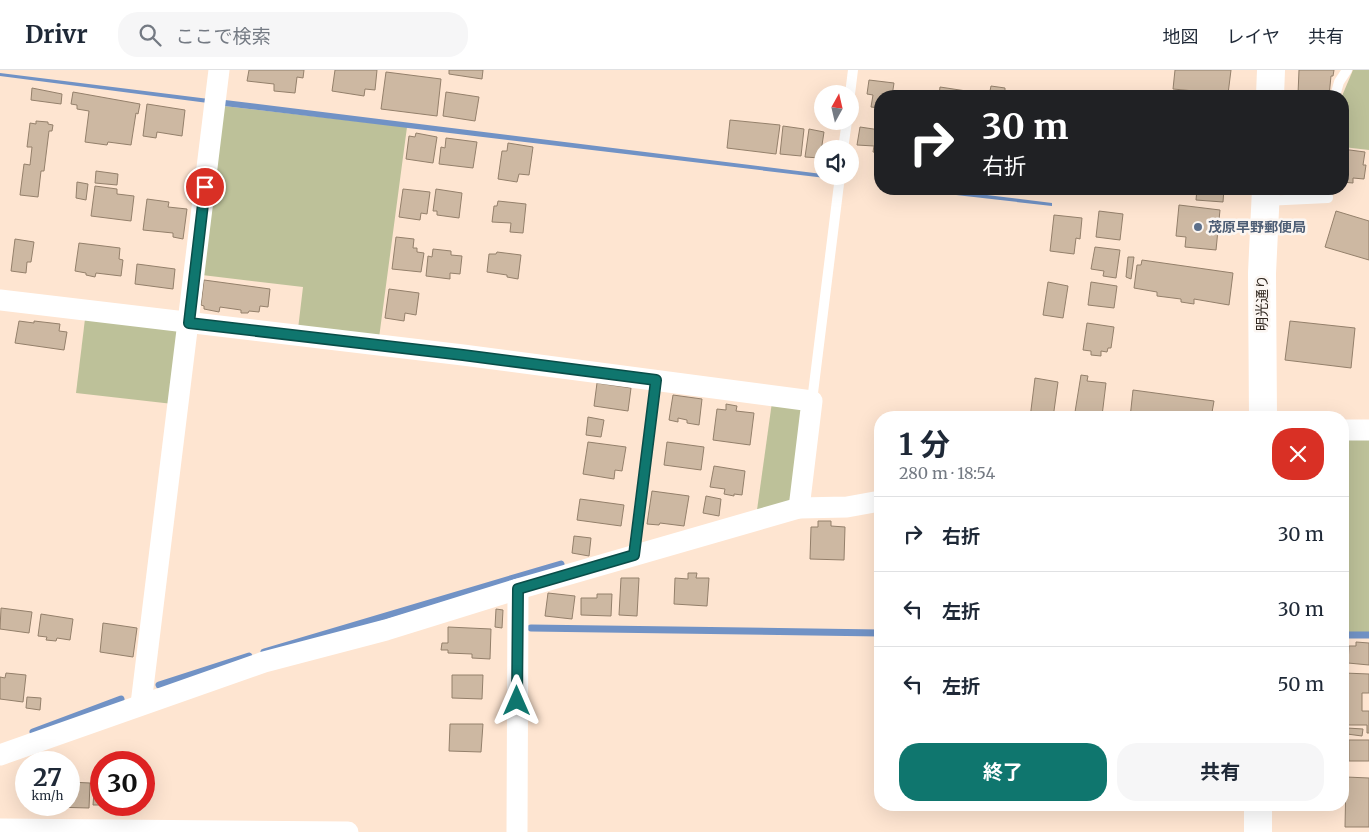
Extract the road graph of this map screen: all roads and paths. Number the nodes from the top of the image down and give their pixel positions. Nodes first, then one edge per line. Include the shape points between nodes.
1 (219, 70) edge
2 (853, 70) edge
3 (1271, 70) edge
4 (1347, 70) edge
5 (851, 85) edge
6 (1270, 90) edge
7 (1337, 90) edge
8 (839, 185) edge
9 (1266, 195) edge
10 (1328, 195) edge
11 (0, 300) edge
12 (189, 323) junction
13 (656, 380) junction
14 (812, 401) junction
15 (1263, 411) edge
16 (1349, 430) edge
17 (1369, 430) edge
18 (874, 502) edge
19 (799, 508) junction
20 (634, 555) junction
21 (518, 589) junction
22 (141, 704) junction
23 (0, 755) edge
24 (1258, 811) edge
25 (0, 829) edge
26 (348, 832) edge
27 (517, 832) edge
28 (1258, 832) edge

1 - 12 street
2 - 5 lane
3 - 6 street
4 - 7 lane
8 - 14 lane
9 - 10 lane via 1328,198
9 - 15 street, 明光通り via 1262,273
11 - 12 street
12 - 13 street
12 - 22 street
13 - 14 street
13 - 20 lane
14 - 19 street
16 - 17 street
18 - 19 street via 848,508
19 - 20 street
20 - 21 street
21 - 22 street via 386,630 264,662
21 - 27 street
22 - 23 street
24 - 28 street
25 - 26 street

